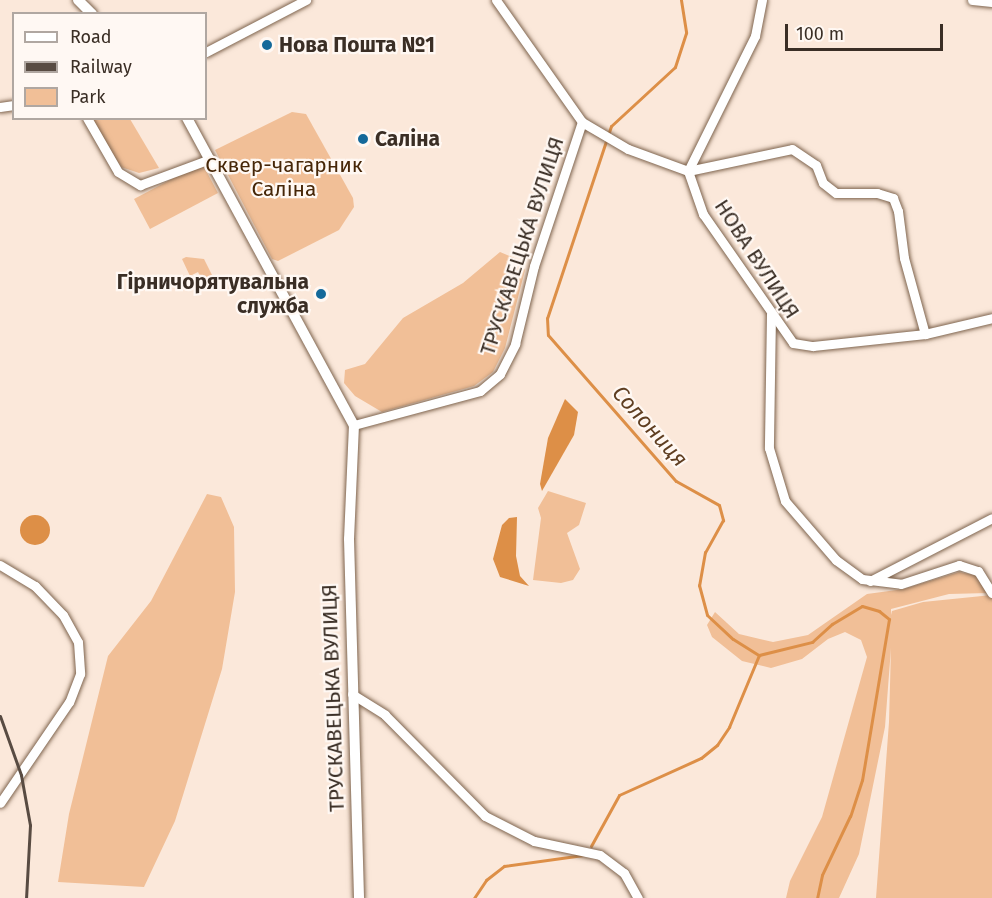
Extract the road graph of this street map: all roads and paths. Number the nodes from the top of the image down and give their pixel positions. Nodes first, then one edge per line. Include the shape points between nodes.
1 (78, 0) edge
2 (306, 0) edge
3 (496, 0) edge
4 (762, 0) edge
5 (972, 0) edge
6 (992, 2) edge
7 (90, 12) edge
8 (207, 51) edge
9 (88, 120) edge
10 (188, 120) edge
11 (582, 122) junction
12 (210, 159) junction
13 (688, 171) junction
14 (771, 314) junction
15 (992, 318) edge
16 (925, 334) junction
17 (354, 425) junction
18 (992, 518) edge
19 (0, 565) edge
20 (870, 581) junction
21 (992, 593) edge
22 (352, 694) junction
23 (0, 803) edge
24 (359, 898) edge
25 (638, 898) edge

1 - 7 street
2 - 8 street
3 - 11 street, ТРУСКАВЕЦЬКА ВУЛИЦЯ
4 - 13 street via 755,36
5 - 6 street
9 - 12 street via 118,172 140,185
10 - 12 street
11 - 13 street via 628,150
11 - 17 street, ТРУСКАВЕЦЬКА ВУЛИЦЯ via 534,266 515,344 500,374 480,391
12 - 17 street
13 - 14 street, НОВА ВУЛИЦЯ via 703,213
13 - 16 street via 792,149 816,165 823,183 836,193 877,193 893,198 906,267
14 - 16 street, НОВА ВУЛИЦЯ via 784,335 799,345
14 - 20 street via 769,448 776,480 785,501 836,560
15 - 16 street, НОВА ВУЛИЦЯ
17 - 22 street, ТРУСКАВЕЦЬКА ВУЛИЦЯ via 349,539
18 - 20 street
19 - 23 street via 35,586 63,615 78,642 80,674 69,702
20 - 21 street via 901,584 959,565 978,571
22 - 24 street, ТРУСКАВЕЦЬКА ВУЛИЦЯ
22 - 25 street via 385,715 485,816 534,841 600,855 624,873

